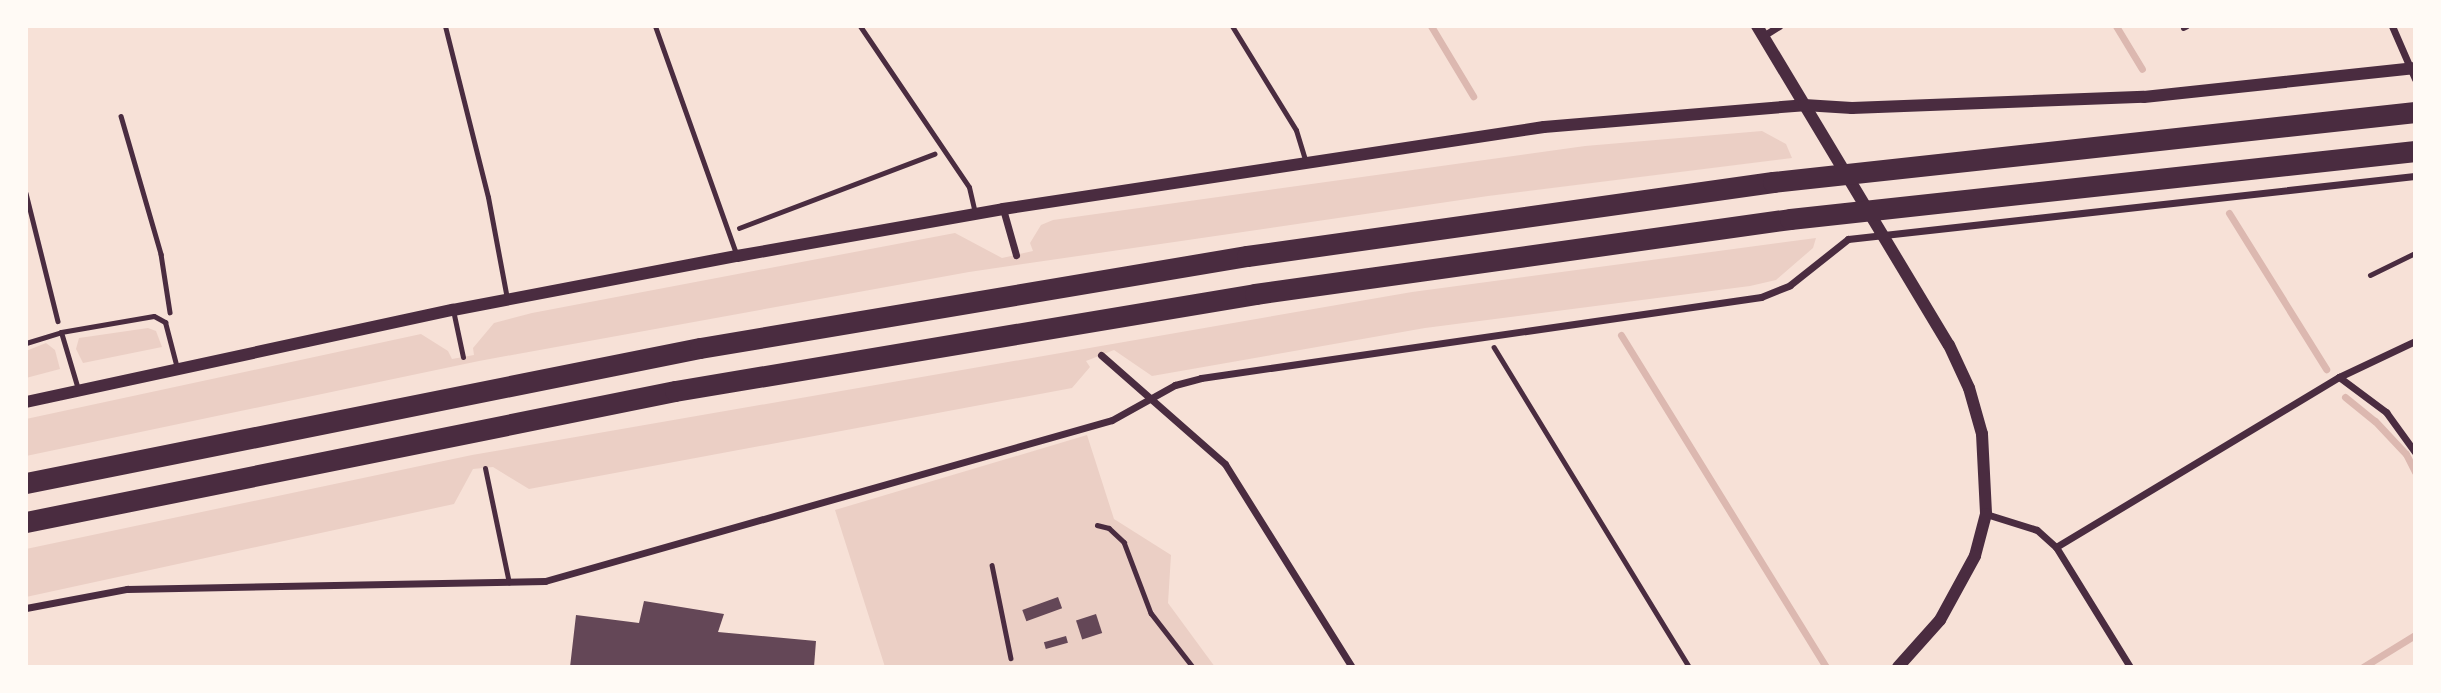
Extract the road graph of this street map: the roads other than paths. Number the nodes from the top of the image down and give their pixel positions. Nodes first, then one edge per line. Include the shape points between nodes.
1 (445, 26) edge
2 (655, 26) edge
3 (860, 26) edge
4 (1231, 26) edge
5 (1779, 26) edge
6 (2392, 26) edge
7 (1760, 31) edge
8 (2413, 72) edge
9 (1804, 105) junction
10 (2415, 112) edge
11 (2415, 151) edge
12 (1306, 163) junction
13 (2415, 176) edge
14 (1003, 209) junction
15 (975, 214) junction
16 (1881, 234) junction
17 (2415, 253) edge
18 (1016, 255) dead end
19 (737, 256) junction
20 (2370, 275) dead end
21 (507, 299) junction
22 (453, 310) junction
23 (61, 332) junction
24 (2415, 341) edge
25 (26, 343) edge
26 (1101, 355) dead end
27 (463, 357) dead end
28 (177, 369) junction
29 (2339, 377) junction
30 (79, 390) junction
31 (1152, 398) junction
32 (26, 402) edge
33 (2415, 452) edge
34 (485, 468) dead end
35 (26, 483) edge
36 (1986, 514) junction
37 (26, 522) edge
38 (2056, 547) junction
39 (509, 583) junction
40 (26, 608) edge
41 (1352, 667) edge
42 (1898, 667) edge
43 (2130, 667) edge

1 - 21 lane via 488,197
2 - 19 lane
3 - 15 lane via 969,187
4 - 12 lane via 1296,130
5 - 7 street
6 - 8 street
7 - 9 street
8 - 9 street via 2144,97 1852,108
9 - 12 street via 1544,127
9 - 16 street
10 - 35 highway via 1773,181 1019,292 508,384
11 - 37 highway via 1790,219 1028,330 675,391
12 - 14 street
13 - 16 street
14 - 15 street
14 - 18 street
15 - 19 street
16 - 31 street via 1847,239 1773,294 1201,378
16 - 36 street via 1969,388 1982,434
17 - 20 lane
19 - 21 street
21 - 22 street
22 - 27 lane
22 - 28 street
23 - 25 lane
23 - 28 lane via 153,316 165,322
23 - 30 lane
24 - 29 street
26 - 31 street
28 - 30 street
29 - 33 street via 2386,412
29 - 38 street
30 - 32 street
31 - 39 street via 1112,420 868,491 568,576
31 - 41 street via 1224,464
34 - 39 lane
36 - 38 street via 2037,530
36 - 42 street via 1975,556 1959,590 1940,621
38 - 43 street
39 - 40 street via 127,589

